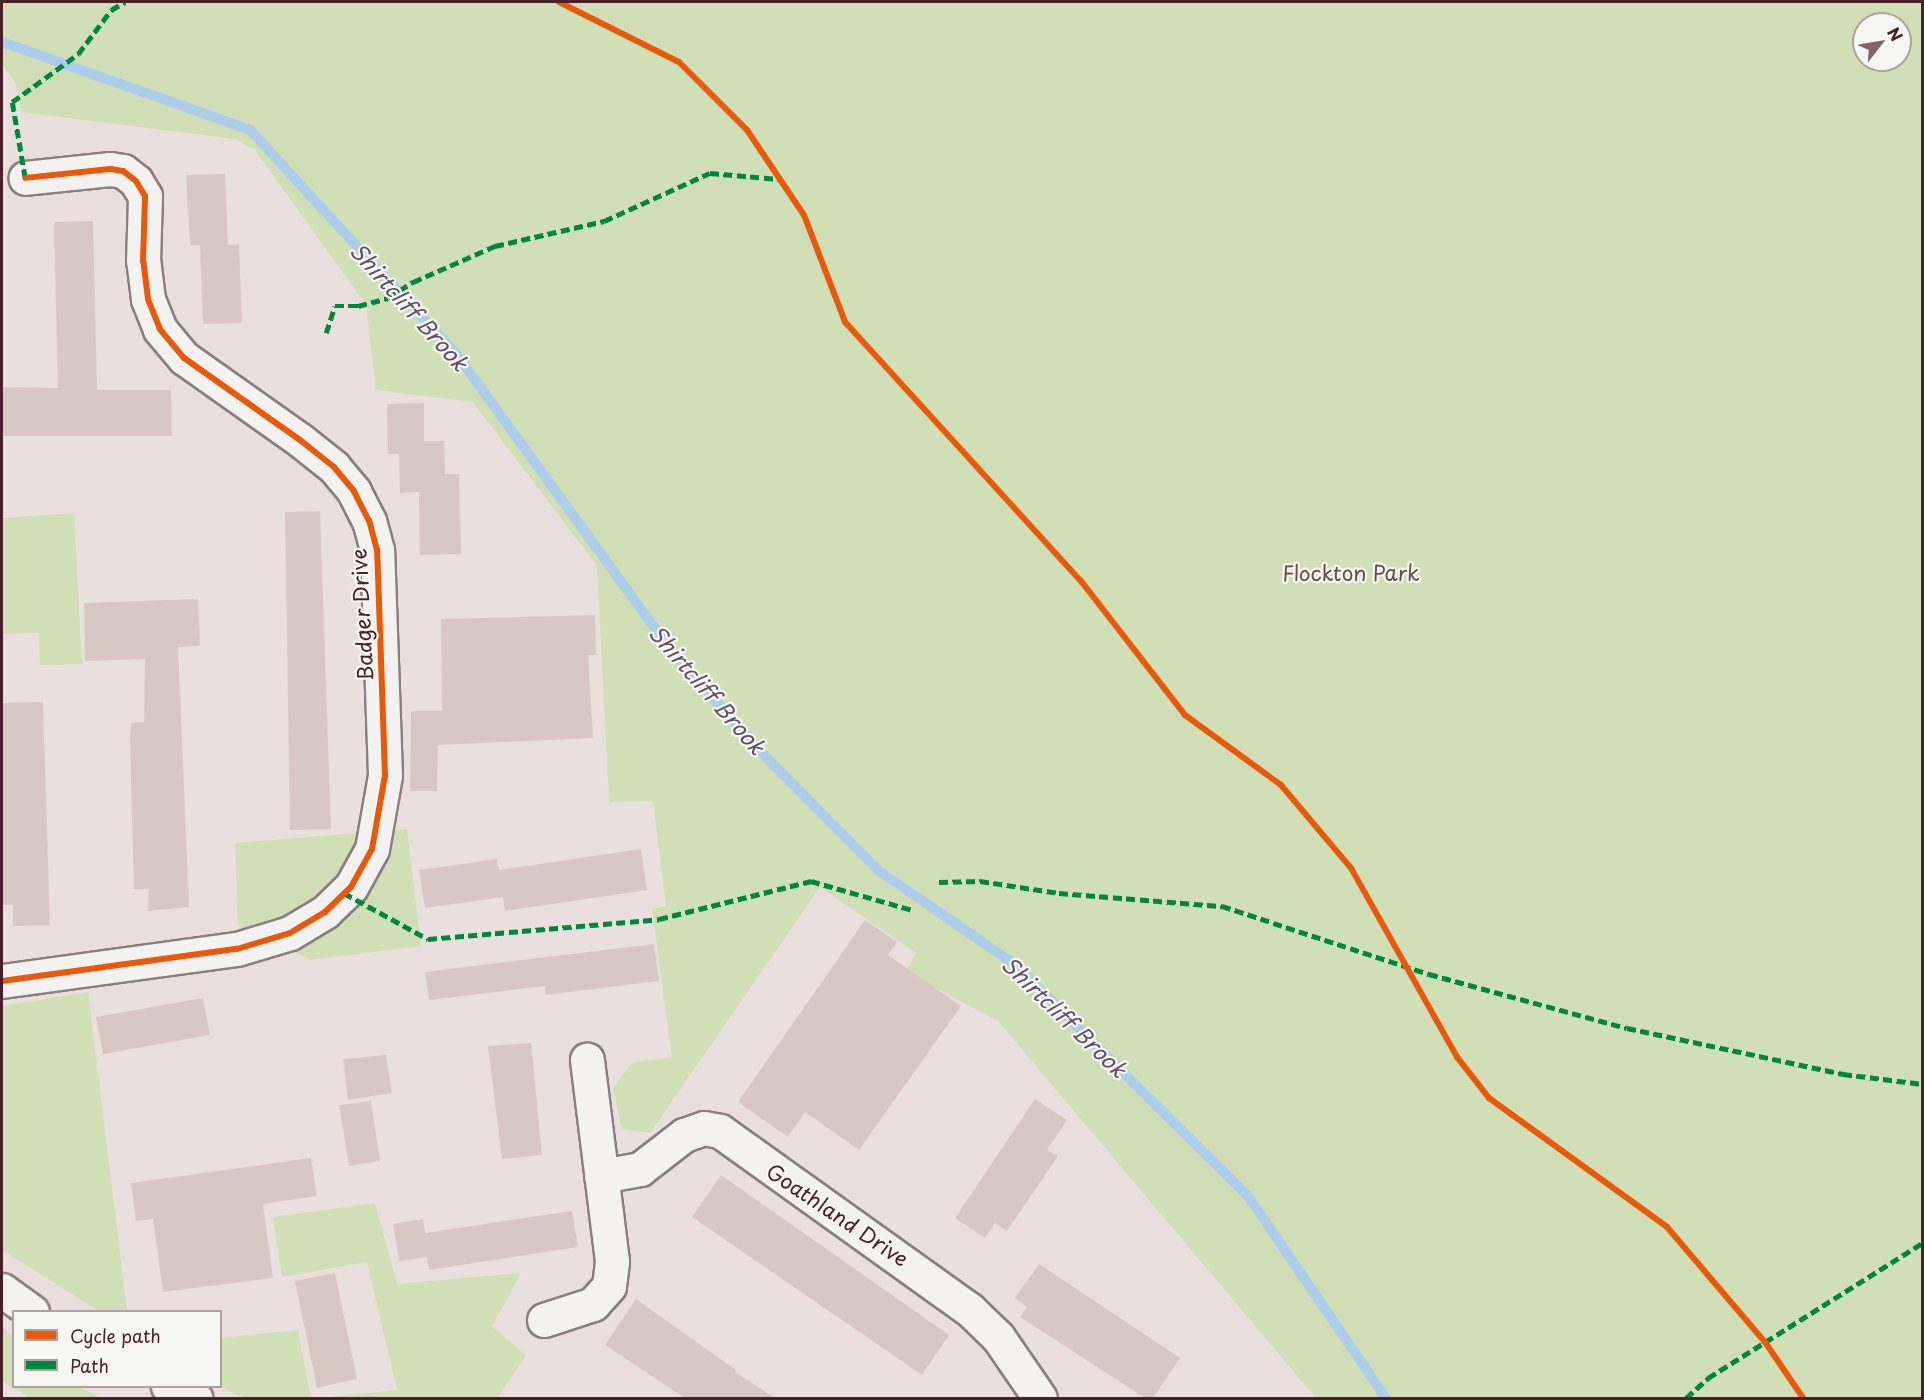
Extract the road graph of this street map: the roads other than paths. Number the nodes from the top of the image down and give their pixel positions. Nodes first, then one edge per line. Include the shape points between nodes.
1 (25, 178) dead end
2 (2, 981) edge
3 (586, 1060) dead end
4 (602, 1176) junction
5 (2, 1290) edge
6 (31, 1310) edge
7 (544, 1320) dead end
8 (172, 1388) edge
9 (195, 1398) edge
10 (1040, 1398) edge

1 - 2 street, Badger Drive via 110,169 123,171 136,181 145,196 143,261 148,299 160,329 184,358 300,440 354,491 369,521 377,550 385,775 372,849 351,887 325,912 290,933 237,949
3 - 4 street
4 - 7 street via 612,1261 609,1286 593,1304
4 - 10 street, Goathland Drive via 640,1169 684,1135 704,1128 720,1131 969,1309 998,1337
5 - 6 street
8 - 9 street

